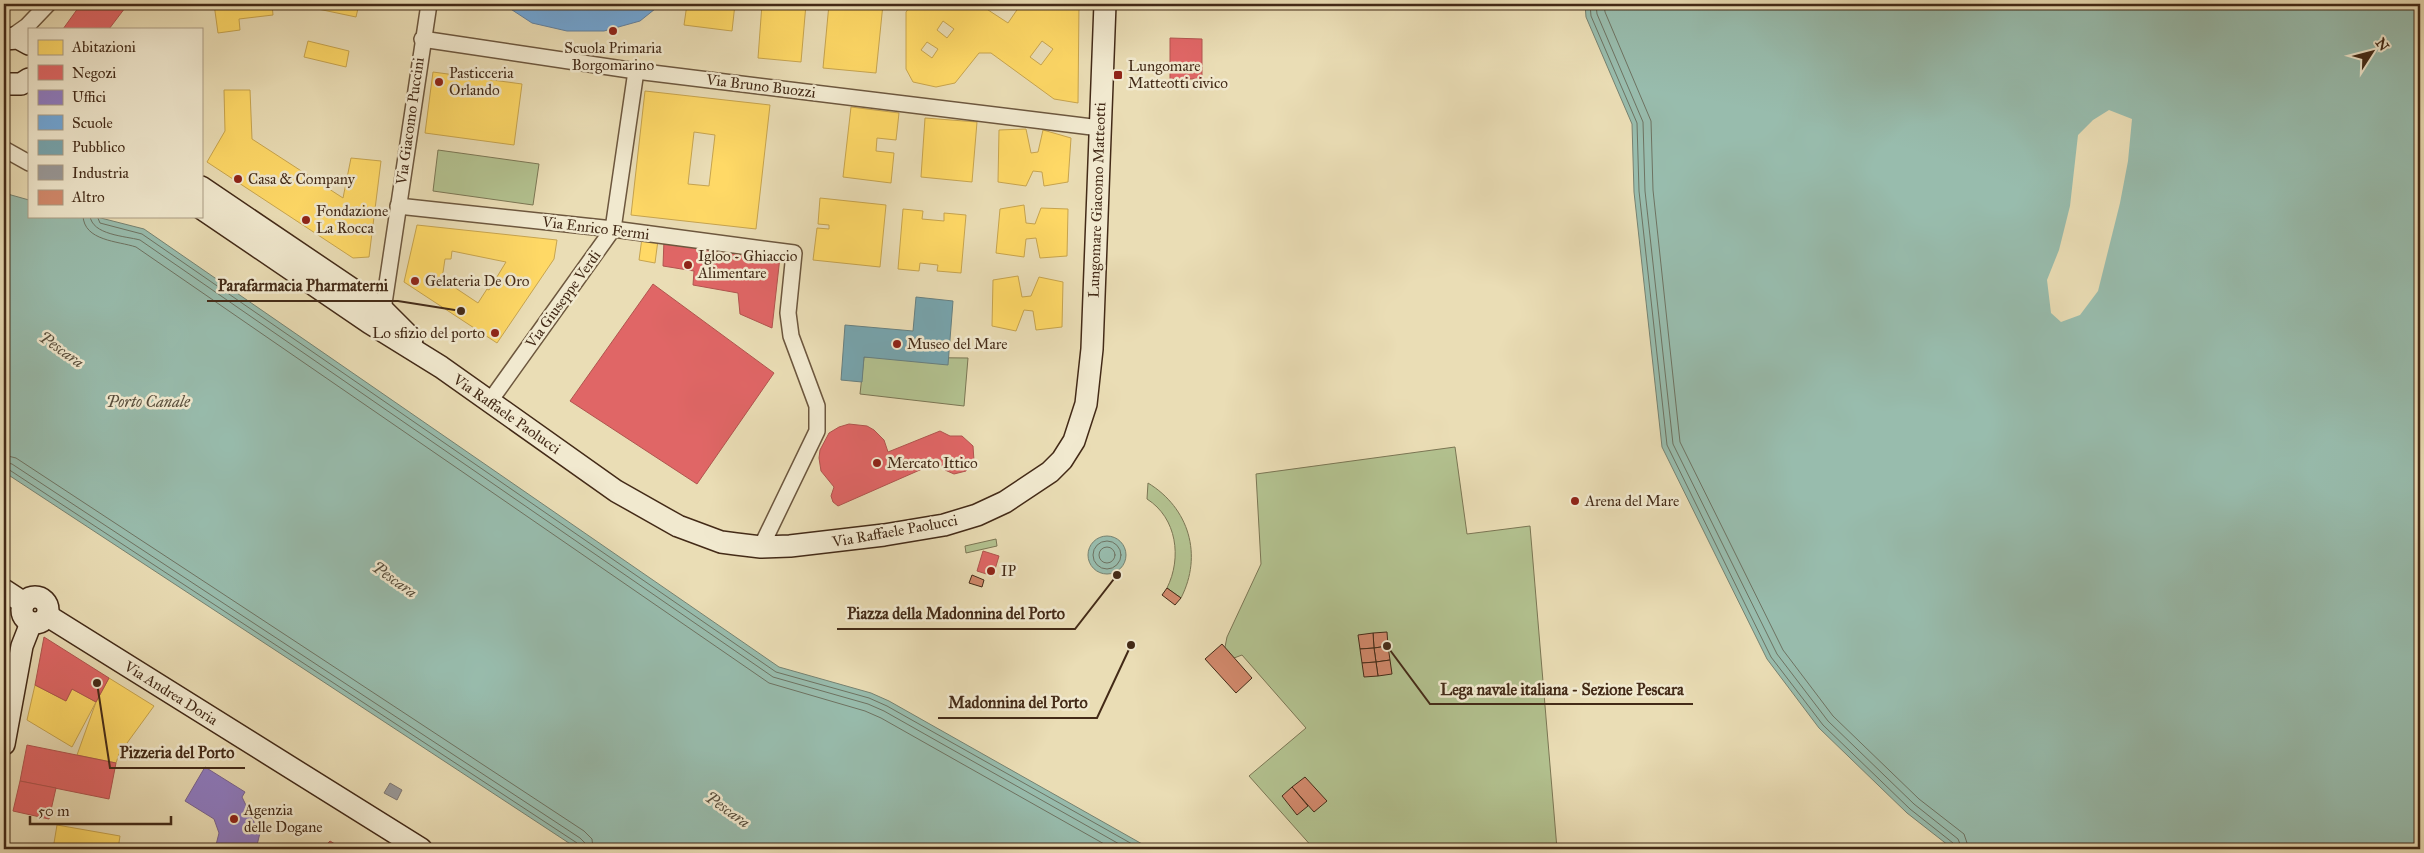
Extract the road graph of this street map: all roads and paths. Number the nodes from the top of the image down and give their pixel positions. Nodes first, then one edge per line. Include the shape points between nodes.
1 (48, 4) edge
2 (428, 4) edge
3 (1105, 4) edge
4 (422, 39) junction
5 (14, 40) edge
6 (636, 71) junction
7 (1100, 128) junction
8 (202, 188) edge
9 (398, 206) junction
10 (202, 209) edge
11 (613, 230) junction
12 (376, 316) junction
13 (1087, 395) joint
14 (490, 401) junction
15 (761, 547) junction
16 (4, 590) edge
17 (34, 614) junction
18 (4, 744) edge
19 (421, 849) edge

1 - 5 street
2 - 4 street, Via Giacomo Puccini
3 - 7 street, Lungomare Giacomo Matteotti
4 - 6 street, Via Bruno Buozzi
4 - 9 street, Via Giacomo Puccini
6 - 7 street, Via Bruno Buozzi
6 - 11 street, Via Giuseppe Verdi
7 - 13 street, Lungomare Giacomo Matteotti via 1092,349
8 - 12 street, Via Raffaele Paolucci
9 - 11 street, Via Enrico Fermi
9 - 12 street, Via Giacomo Puccini
10 - 12 street, Via Raffaele Paolucci
11 - 14 street, Via Giuseppe Verdi
11 - 15 street, Via Enrico Fermi via 794,253 788,313 791,336 817,406 817,431
12 - 14 street, Via Raffaele Paolucci
13 - 15 street, Via Raffaele Paolucci via 1078,434 1062,460 1021,492 991,509 944,525 902,533 818,544
14 - 15 street, Via Raffaele Paolucci via 616,491 662,517 722,542
16 - 17 street, Via Andrea Doria
17 - 18 street via 18,665
17 - 19 street, Via Andrea Doria

